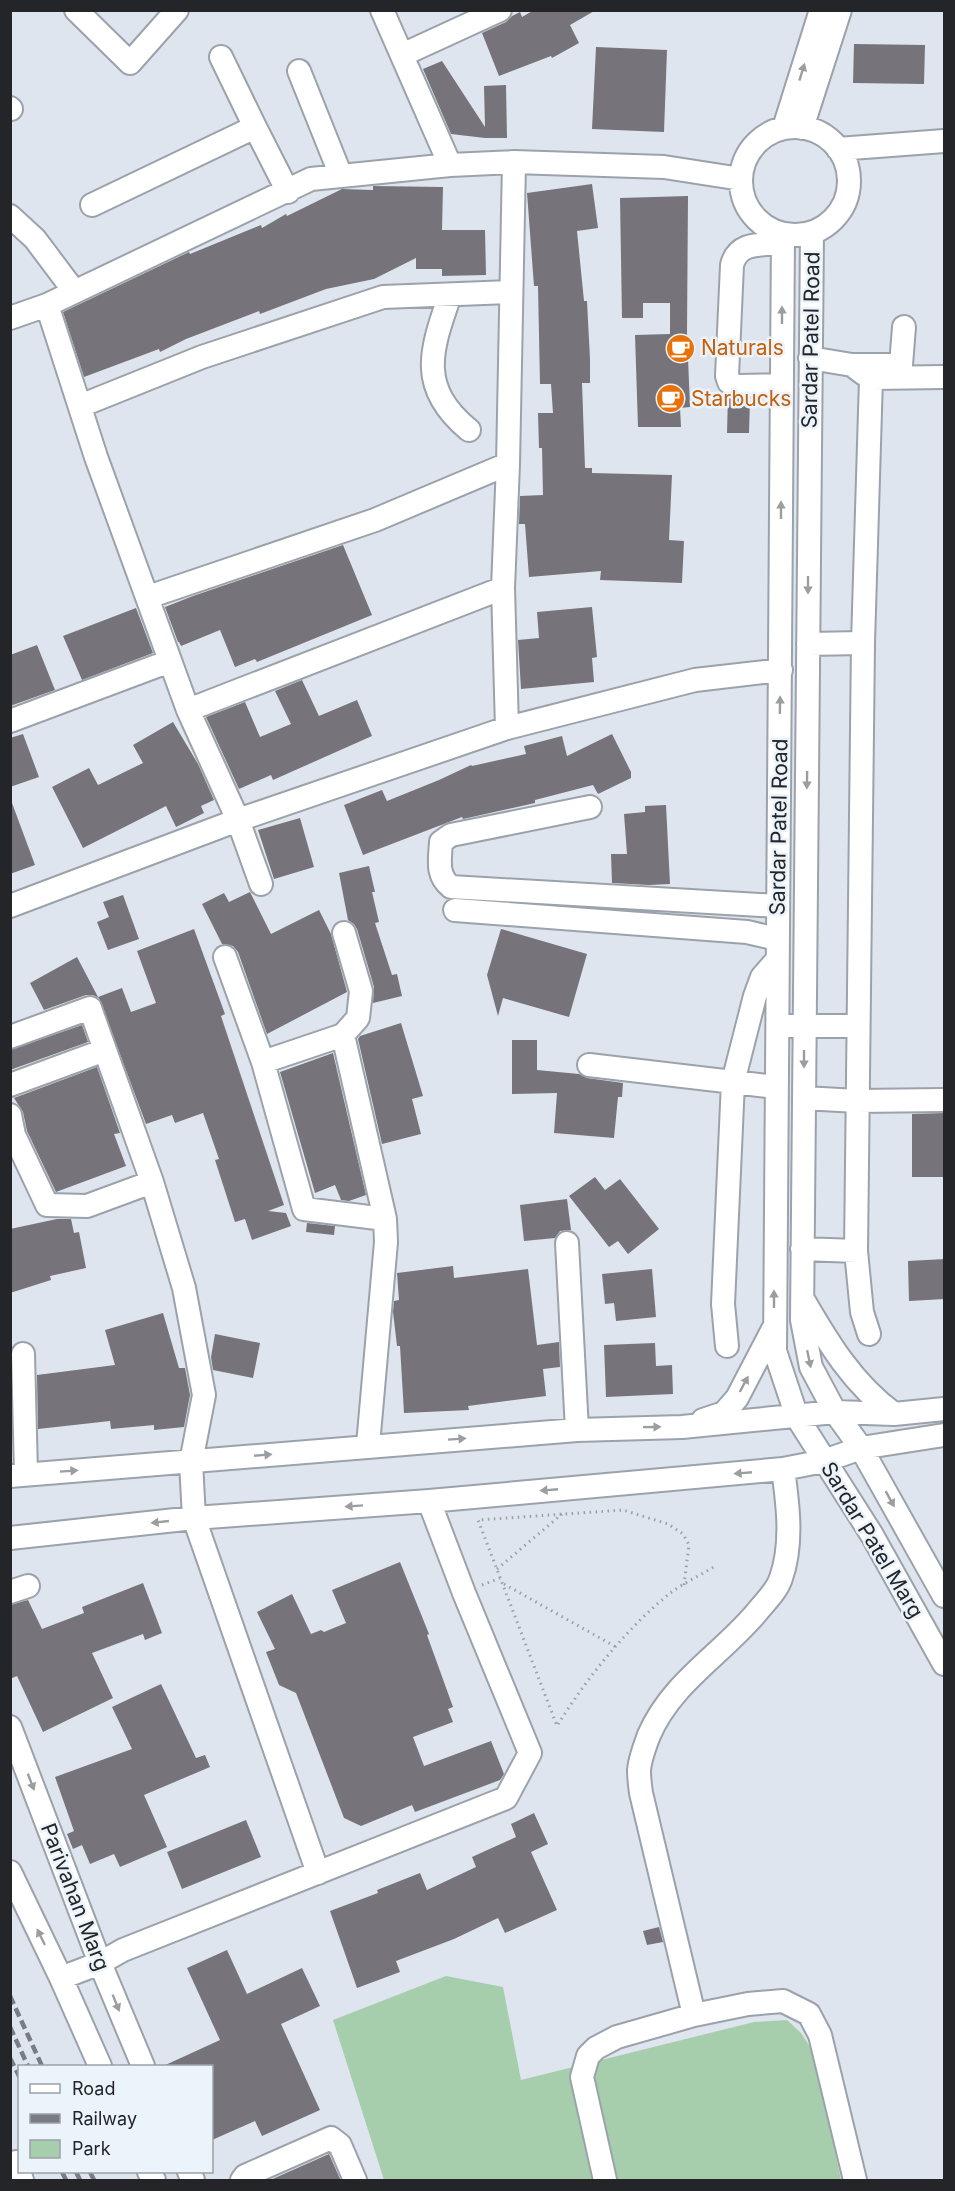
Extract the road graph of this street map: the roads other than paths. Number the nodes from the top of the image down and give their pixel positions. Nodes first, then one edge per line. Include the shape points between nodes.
1 (76, 10) edge
2 (177, 10) edge
3 (382, 10) edge
4 (500, 10) edge
5 (821, 10) edge
6 (840, 10) edge
7 (402, 55) junction
8 (221, 57) dead end
9 (299, 71) dead end
10 (255, 127) junction
11 (794, 128) junction
12 (945, 141) edge
13 (945, 151) edge
14 (842, 155) junction
15 (514, 162) junction
16 (450, 165) junction
17 (341, 176) junction
18 (741, 179) junction
19 (288, 192) junction
20 (92, 205) dead end
21 (10, 216) edge
22 (812, 233) junction
23 (783, 239) junction
24 (74, 291) junction
25 (511, 292) junction
26 (450, 295) junction
27 (47, 305) junction
28 (10, 318) edge
29 (904, 327) dead end
30 (810, 358) junction
31 (852, 365) junction
32 (901, 365) junction
33 (945, 367) edge
34 (945, 377) edge
35 (871, 378) junction
36 (782, 385) junction
37 (80, 406) junction
38 (469, 430) dead end
39 (507, 464) junction
40 (502, 588) junction
41 (148, 597) junction
42 (863, 643) junction
43 (808, 644) junction
44 (171, 661) junction
45 (781, 670) junction
46 (188, 710) junction
47 (10, 721) edge
48 (507, 728) junction
49 (590, 807) dead end
50 (238, 820) junction
51 (261, 884) dead end
52 (10, 906) edge
53 (778, 906) junction
54 (455, 910) dead end
55 (344, 933) dead end
56 (225, 957) dead end
57 (777, 961) junction
58 (805, 981) junction
59 (777, 1025) junction
60 (858, 1026) junction
61 (804, 1027) junction
62 (343, 1035) junction
63 (10, 1037) edge
64 (105, 1050) junction
65 (263, 1062) junction
66 (589, 1065) dead end
67 (733, 1082) junction
68 (10, 1085) edge
69 (776, 1087) junction
70 (804, 1098) junction
71 (945, 1100) edge
72 (857, 1101) junction
73 (10, 1115) edge
74 (152, 1182) junction
75 (385, 1219) junction
76 (567, 1243) dead end
77 (802, 1249) junction
78 (856, 1251) junction
79 (802, 1297) junction
80 (775, 1326) junction
81 (869, 1335) dead end
82 (727, 1346) dead end
83 (23, 1354) dead end
84 (945, 1409) edge
85 (835, 1412) junction
86 (894, 1414) junction
87 (797, 1417) junction
88 (682, 1427) junction
89 (577, 1430) junction
90 (945, 1435) edge
91 (368, 1445) junction
92 (861, 1448) junction
93 (824, 1461) junction
94 (191, 1462) junction
95 (783, 1469) junction
96 (18, 1475) edge
97 (429, 1501) junction
98 (194, 1518) junction
99 (10, 1538) edge
100 (945, 1596) edge
101 (945, 1664) edge
102 (10, 1727) edge
103 (10, 1872) edge
104 (318, 1873) junction
105 (100, 1963) junction
106 (62, 1978) junction
107 (694, 2015) junction
108 (99, 2065) edge
109 (141, 2065) edge
110 (242, 2181) edge
111 (354, 2181) edge
112 (605, 2181) edge
113 (855, 2181) edge

1 - 2 street via 130,63
3 - 7 street
4 - 7 street
11 -> 5 street
6 - 11 street
7 - 16 street
8 - 10 street
9 - 17 street
10 - 19 street
10 - 20 street
11 - 14 street via 823,135
11 - 18 street via 768,135 754,146 744,162
12 - 14 street
13 - 14 street
14 - 22 street via 849,183 844,204 831,222
15 - 16 street
15 - 18 street via 664,167
15 - 25 street
16 - 17 street
17 - 19 street via 311,179
18 - 23 street via 748,208 757,220
19 - 24 street
21 - 24 street via 35,239
22 - 23 street
22 - 30 street, Sardar Patel Road
36 -> 23 street, Sardar Patel Road
23 - 36 street via 747,247 734,256 728,376 729,382 737,386
24 - 27 street
25 - 26 street
25 - 39 street
26 - 37 street via 383,297 202,357
26 - 38 street via 435,337 432,371 440,397
27 - 28 street
27 - 37 street
29 - 32 street
30 - 31 street
30 -> 43 street, Sardar Patel Road
31 - 32 street
31 - 35 street
32 - 33 street
34 - 35 street
35 - 42 street
45 -> 36 street, Sardar Patel Road
37 - 41 street
39 - 40 street
39 - 41 street via 375,520
40 - 46 street
40 - 48 street
41 - 44 street
42 - 43 street
42 - 60 street
43 -> 58 street, Sardar Patel Road
44 - 46 street
44 - 47 street
45 - 48 street via 695,680
53 -> 45 street, Sardar Patel Road
46 - 50 street
48 - 50 street
49 - 53 street via 451,835 441,842 439,869 444,882 451,887
50 - 51 street
50 - 52 street
53 - 57 street, Sardar Patel Road
54 - 57 street via 747,932
55 - 62 street via 361,991 358,1018
56 - 65 street
57 - 58 street
57 - 59 street, Sardar Patel Road
57 - 67 street via 762,977 755,996
58 - 61 street, Sardar Patel Road
59 - 61 street
59 - 69 street, Sardar Patel Road
60 - 61 street
60 - 72 street
61 -> 70 street, Sardar Patel Road
62 - 65 street
62 - 75 street
63 - 64 street via 90,1008
64 - 68 street
64 - 74 street
65 - 75 street via 304,1209
66 - 67 street
67 - 69 street
67 - 82 street via 723,1304
80 -> 69 street, Sardar Patel Road
70 - 72 street
70 - 77 street, Sardar Patel Road
71 - 72 street
72 - 78 street
73 - 74 street via 14,1135 47,1205 87,1206
74 - 94 street via 184,1288 204,1395
75 - 91 street
76 - 89 street
77 - 78 street
77 - 79 street, Sardar Patel Road
78 - 81 street via 862,1312
79 -> 85 street, Sardar Patel Road via 811,1367
79 - 86 street via 834,1351 872,1398
80 - 87 street, Sardar Patel Road via 775,1351
88 -> 80 street via 724,1413 737,1398
83 - 96 street
84 - 86 street
85 - 86 street
85 - 87 street
85 - 92 street, Sardar Patel Road
87 - 88 street
87 - 93 street, Sardar Patel Marg
89 -> 88 street
91 -> 89 street
90 - 92 street
94 -> 91 street
92 - 93 street
92 -> 100 street, Sardar Patel Road
93 - 95 street
93 - 101 street, Sardar Patel Marg via 872,1535
96 -> 94 street
94 - 98 street
95 -> 97 street
95 - 107 street via 788,1548 780,1581 748,1623 671,1696 644,1746 639,1770 641,1793
97 -> 98 street
97 - 104 street via 530,1753 506,1798
98 -> 99 street
98 - 104 street
102 -> 105 street, Parivahan Marg
106 -> 103 street, Parivahan Marg
104 - 105 street via 123,1950
105 - 106 street
105 -> 109 street, Parivahan Marg
106 - 108 street, Parivahan Marg
107 - 112 street via 617,2037 588,2056 582,2077
107 - 113 street via 783,2001 809,2014 820,2035
110 - 111 street via 245,2176 331,2138 340,2145

